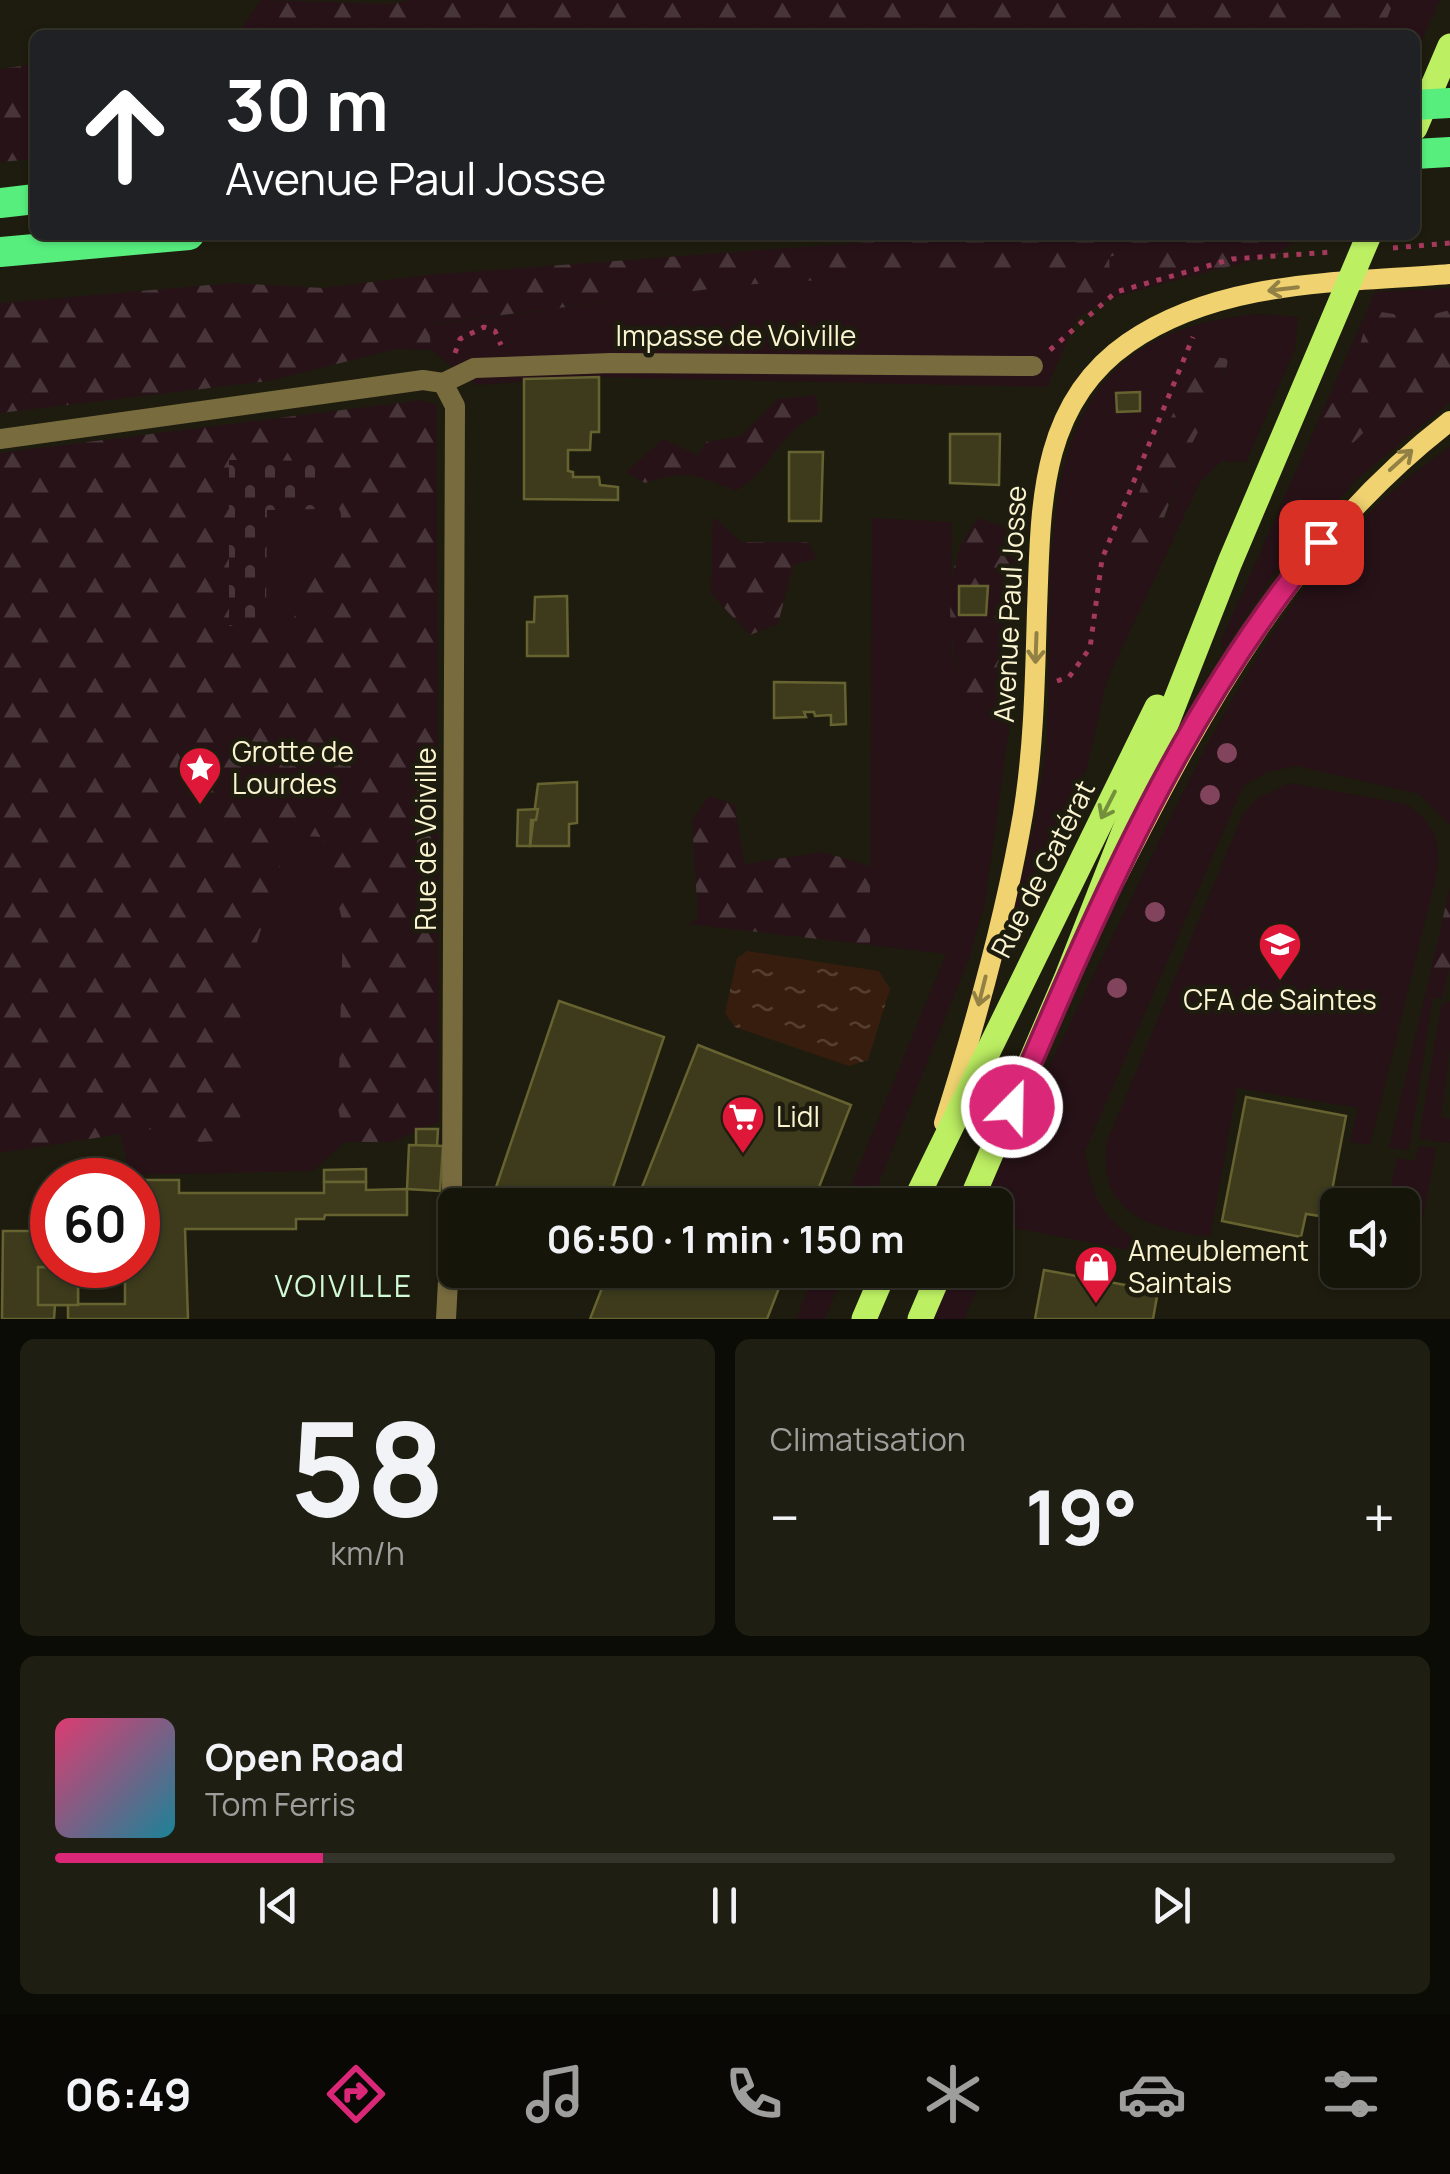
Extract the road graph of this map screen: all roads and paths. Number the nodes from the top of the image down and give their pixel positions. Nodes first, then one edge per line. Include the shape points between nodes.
1 (1450, 46) edge
2 (1450, 103) edge
3 (1420, 105) edge
4 (1420, 116) edge
5 (1450, 152) edge
6 (1420, 154) edge
7 (30, 200) edge
8 (0, 202) edge
9 (133, 240) edge
10 (1368, 240) edge
11 (0, 252) edge
12 (1450, 274) edge
13 (1217, 302) junction
14 (1033, 366) dead end
15 (433, 382) junction
16 (1450, 422) edge
17 (0, 438) edge
18 (1230, 562) junction
19 (1035, 688) junction
20 (1066, 979) junction
21 (933, 1158) junction
22 (920, 1188) edge
23 (976, 1188) edge
24 (877, 1288) edge
25 (933, 1288) edge
26 (446, 1319) edge
27 (864, 1319) edge
28 (920, 1319) edge

1 - 4 main road
2 - 3 highway
5 - 6 highway
7 - 8 highway
9 - 11 highway
10 - 18 main road, Rue de Gatérat
12 -> 13 main road, Avenue Paul Josse via 1272,290
13 - 19 path via 1196,330 1102,559 1090,648 1070,678
13 -> 19 main road, Avenue Paul Josse via 1181,313 1126,344 1087,381 1060,425 1042,487
14 - 15 street, Impasse de Voiville via 610,363 474,368
15 - 17 street, Impasse de Voiville
15 - 26 street, Rue de Voiville via 455,406
20 -> 16 main road via 1183,747 1235,660 1344,515
18 - 20 main road, Rue de Gatérat
18 -> 21 main road, Rue de Gatérat
19 -> 21 main road, Avenue Paul Josse via 1023,814 969,1045
20 - 23 main road, Rue de Gatérat
21 - 22 main road, Rue de Gatérat
24 - 27 main road
25 - 28 main road

